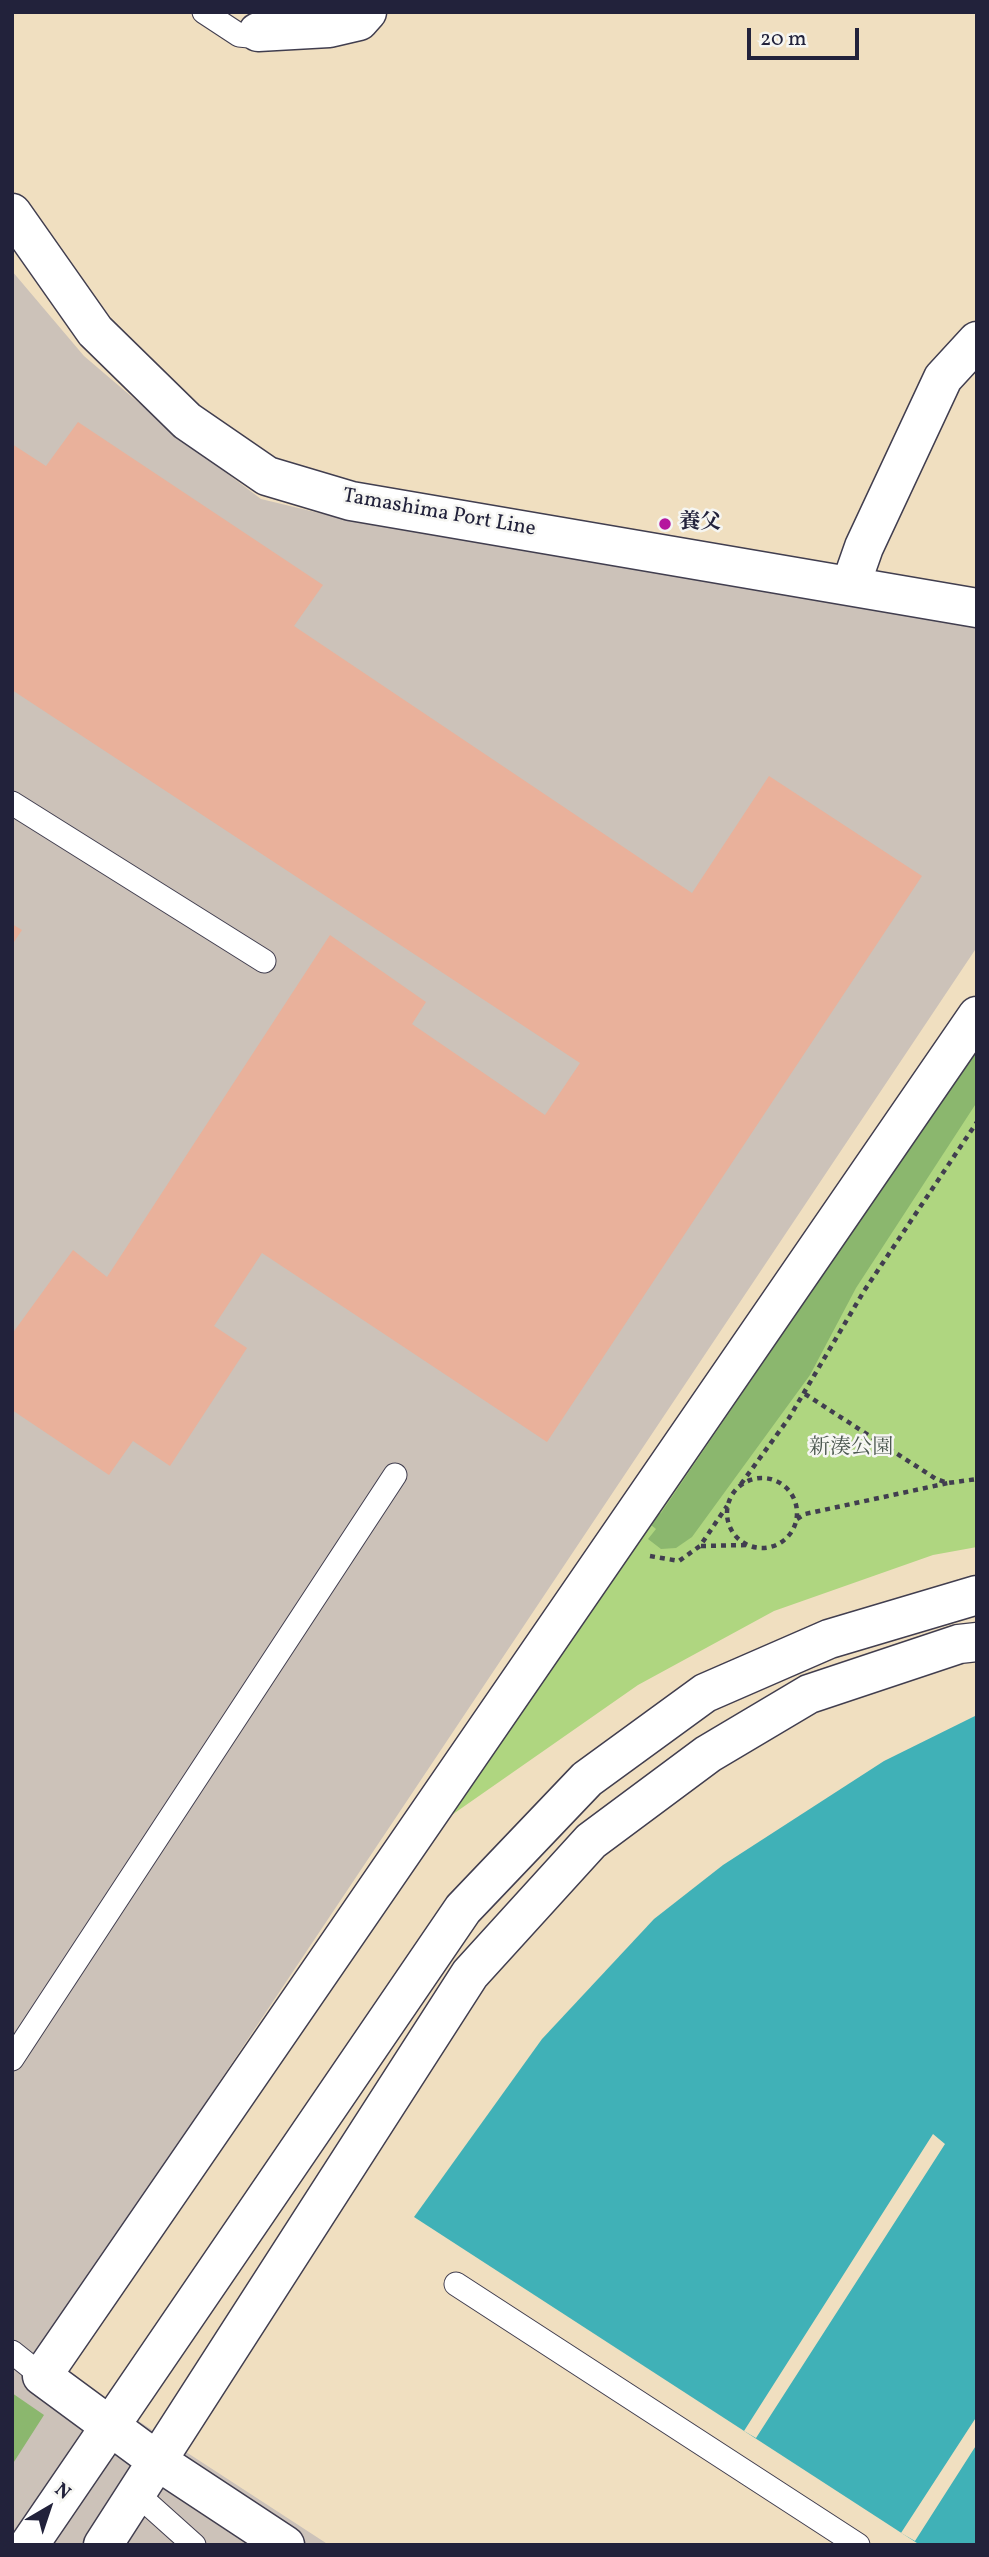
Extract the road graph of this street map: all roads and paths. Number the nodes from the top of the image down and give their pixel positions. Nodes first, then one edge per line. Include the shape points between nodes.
1 (204, 12) edge
2 (367, 12) edge
3 (261, 22) edge
4 (12, 213) edge
5 (977, 341) edge
6 (851, 584) junction
7 (977, 608) edge
8 (12, 803) edge
9 (264, 961) dead end
10 (977, 1016) edge
11 (977, 1122) edge
12 (971, 1129) junction
13 (977, 1133) edge
14 (804, 1394) junction
15 (395, 1475) dead end
16 (977, 1479) edge
17 (948, 1483) junction
18 (741, 1484) junction
19 (727, 1506) junction
20 (796, 1520) junction
21 (749, 1545) junction
22 (700, 1546) junction
23 (641, 1552) dead end
24 (977, 1595) edge
25 (977, 1642) edge
26 (12, 2059) edge
27 (456, 2284) dead end
28 (12, 2352) edge
29 (42, 2376) junction
30 (110, 2427) junction
31 (156, 2460) junction
32 (136, 2493) junction
33 (29, 2545) edge
34 (103, 2545) edge
35 (194, 2545) edge
36 (285, 2545) edge
37 (858, 2545) edge

1 - 3 lane via 239,35
2 - 3 street via 359,21 329,28
4 - 6 street, Tamashima Port Line via 95,331 187,421 267,476 351,501
5 - 6 street via 943,378 863,547
6 - 7 street, Tamashima Port Line
8 - 9 lane
10 - 29 street
11 - 12 path
12 - 13 path
12 - 14 path via 864,1291
14 - 17 path
14 - 18 path
15 - 26 lane
16 - 17 path
17 - 20 path via 805,1514
18 - 19 path
18 - 20 path via 775,1480 793,1496
19 - 21 path via 731,1530
19 - 22 path
20 - 21 path via 783,1540 773,1546
21 - 22 path
22 - 23 path via 679,1561
24 - 30 street via 829,1639 705,1693 587,1779 463,1909
25 - 31 street via 809,1694 708,1754 591,1841 470,1974
27 - 37 lane
28 - 29 lane
29 - 30 street
30 - 31 street
30 - 33 street
31 - 32 street
31 - 36 street
32 - 34 street
32 - 35 lane

